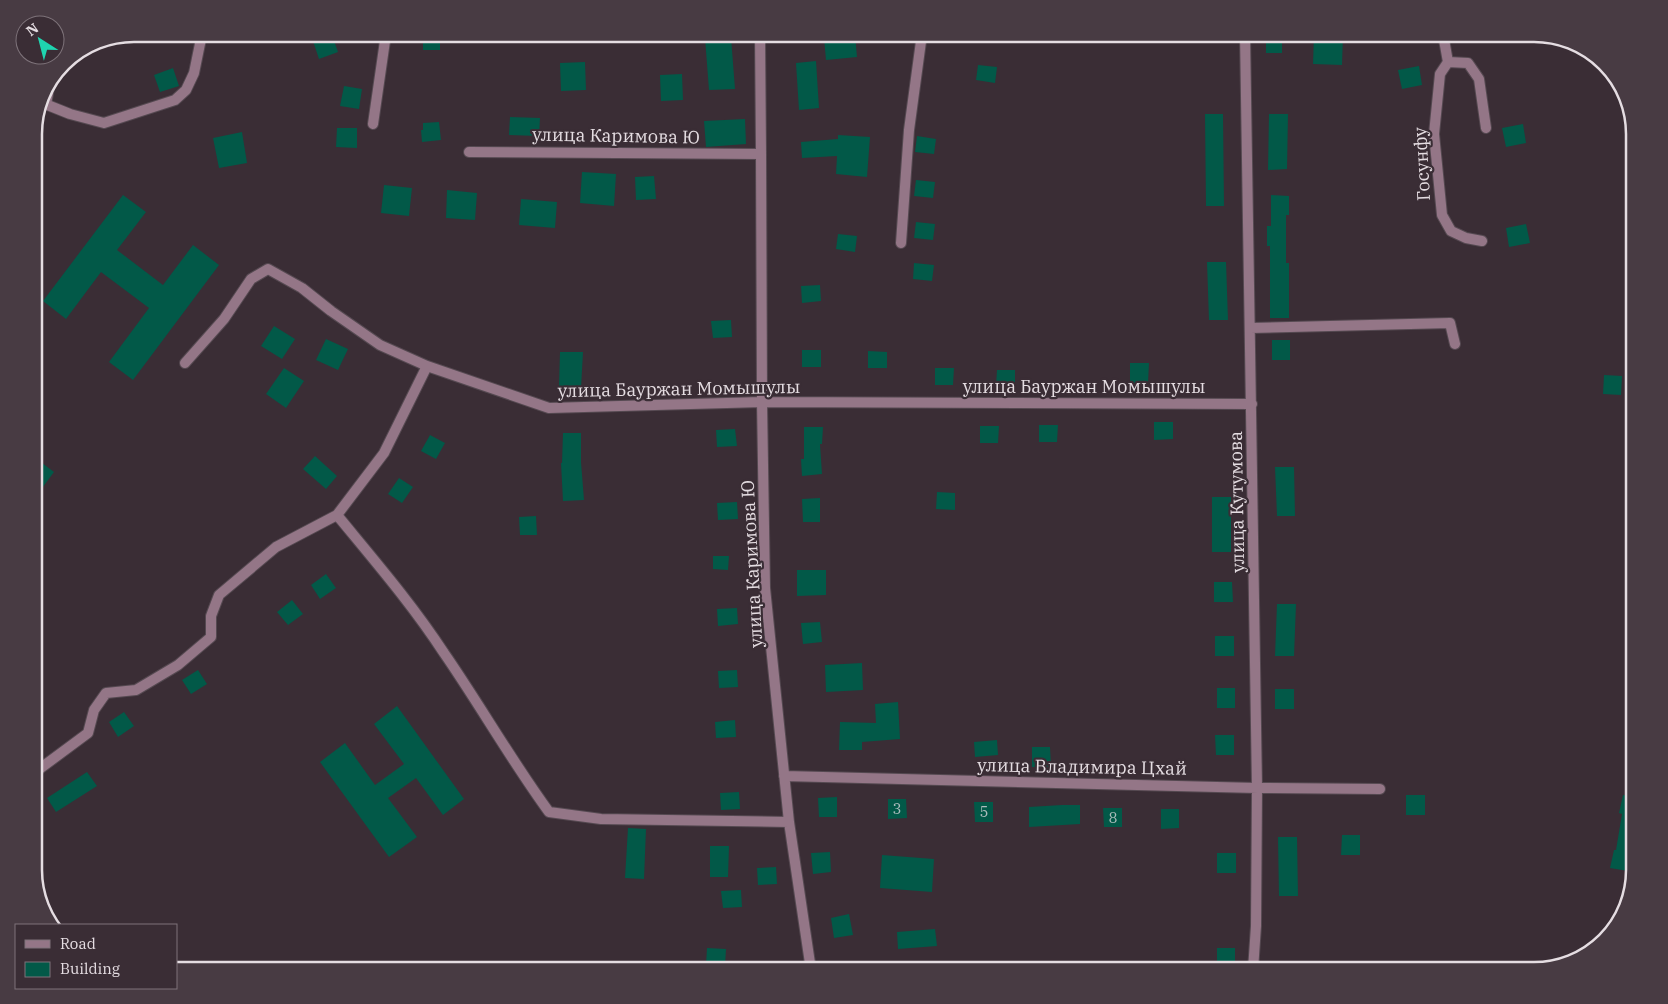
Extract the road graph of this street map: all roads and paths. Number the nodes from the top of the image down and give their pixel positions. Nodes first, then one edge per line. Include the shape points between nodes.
1 (200, 42) edge
2 (385, 42) edge
3 (760, 42) edge
4 (921, 42) edge
5 (1245, 42) edge
6 (1444, 42) edge
7 (1448, 62) junction
8 (48, 105) edge
9 (373, 124) dead end
10 (1486, 128) dead end
11 (470, 152) dead end
12 (761, 154) junction
13 (1482, 241) dead end
14 (901, 243) dead end
15 (1250, 328) junction
16 (1455, 344) dead end
17 (185, 363) dead end
18 (427, 366) junction
19 (762, 402) junction
20 (1252, 404) junction
21 (337, 515) junction
22 (43, 766) edge
23 (784, 776) junction
24 (1257, 788) junction
25 (1380, 789) dead end
26 (789, 822) junction
27 (809, 962) edge
28 (1254, 962) edge

1 - 8 street via 194,73 186,90 176,100 104,123
2 - 9 street
3 - 12 street, улица Каримова Ю
4 - 14 street via 909,130
5 - 15 street, улица Кутумова
6 - 7 street
7 - 10 street via 1468,63 1479,79
7 - 13 street, Госунфу via 1440,74 1434,134 1442,215 1451,231
11 - 12 street, улица Каримова Ю
12 - 19 street, улица Каримова Ю
15 - 16 street via 1450,323
15 - 20 street, улица Кутумова
17 - 18 street, улица Бауржан Момышулы via 224,319 251,280 268,269 302,288 380,345
18 - 19 street, улица Бауржан Момышулы via 549,408
18 - 21 street via 384,453
19 - 20 street, улица Бауржан Момышулы
19 - 23 street, улица Каримова Ю via 766,588
20 - 24 street, улица Кутумова
21 - 22 street via 276,547 219,595 211,616 211,637 178,665 136,690 106,692 94,710 88,733
21 - 26 street via 445,653 548,812 601,819
23 - 24 street, улица Владимира Цхай
23 - 26 street, улица Каримова Ю
24 - 25 street, улица Владимира Цхай
24 - 28 street, улица Кутумова
26 - 27 street, улица Каримова Ю

